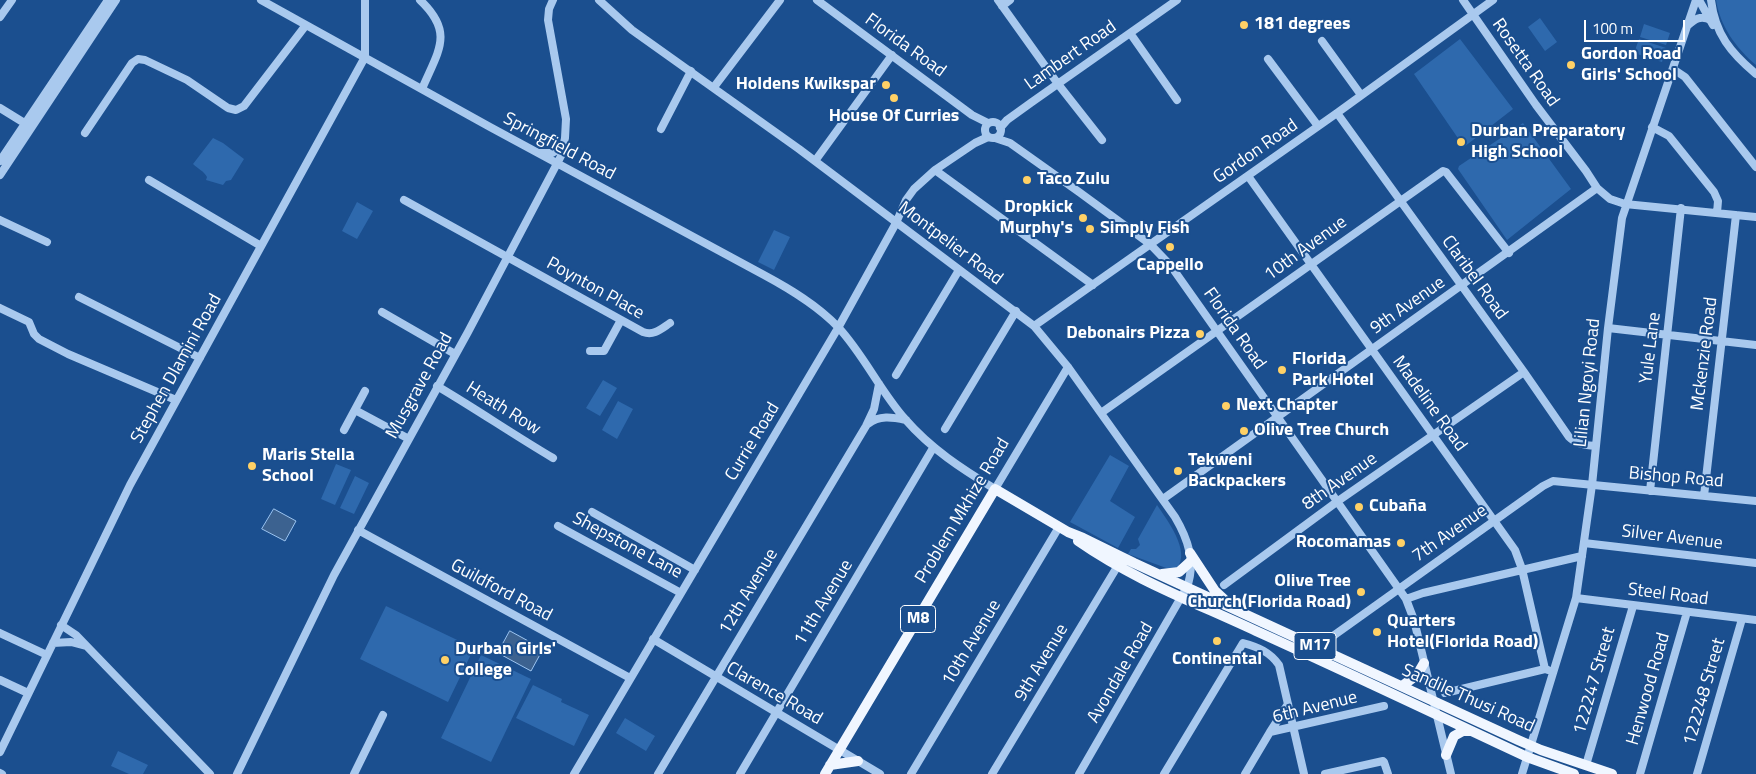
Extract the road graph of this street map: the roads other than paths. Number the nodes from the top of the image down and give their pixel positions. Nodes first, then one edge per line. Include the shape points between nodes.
1 (12, 0) edge
2 (108, 0) edge
3 (116, 0) edge
4 (261, 0) edge
5 (365, 0) edge
6 (420, 0) edge
7 (553, 0) edge
8 (598, 0) edge
9 (780, 0) edge
10 (817, 0) edge
11 (1010, 0) edge
12 (1177, 0) edge
13 (1462, 0) edge
14 (1493, 0) edge
15 (1698, 0) edge
16 (1711, 0) edge
17 (273, 3) edge
18 (1000, 3) edge
19 (1473, 14) junction
20 (0, 17) edge
21 (1711, 20) junction
22 (306, 25) junction
23 (1686, 26) junction
24 (1130, 33) junction
25 (1721, 35) junction
26 (1322, 41) dead end
27 (892, 55) junction
28 (365, 57) junction
29 (1268, 59) dead end
30 (1673, 69) junction
31 (691, 71) junction
32 (1756, 74) edge
33 (1058, 84) junction
34 (714, 87) junction
35 (422, 89) junction
36 (1361, 95) junction
37 (1177, 100) dead end
38 (0, 108) edge
39 (1337, 113) junction
40 (26, 124) junction
41 (1318, 126) junction
42 (999, 127) junction
43 (1652, 127) junction
44 (661, 130) dead end
45 (988, 131) junction
46 (85, 133) dead end
47 (1102, 140) dead end
48 (1010, 143) junction
49 (564, 146) junction
50 (538, 153) junction
51 (0, 161) edge
52 (815, 161) junction
53 (558, 163) junction
54 (1756, 166) edge
55 (1, 170) edge
56 (935, 170) junction
57 (1248, 176) junction
58 (149, 180) dead end
59 (1597, 188) junction
60 (404, 200) dead end
61 (1400, 200) junction
62 (1625, 204) junction
63 (1681, 208) junction
64 (1717, 213) junction
65 (1736, 215) junction
66 (1756, 217) edge
67 (0, 220) edge
68 (896, 223) junction
69 (47, 242) dead end
70 (1150, 244) junction
71 (261, 246) junction
72 (1509, 253) junction
73 (507, 258) junction
74 (1311, 264) junction
75 (959, 270) junction
76 (1092, 285) junction
77 (1462, 286) junction
78 (79, 296) dead end
79 (0, 308) edge
80 (1016, 311) junction
81 (382, 312) dead end
82 (621, 320) junction
83 (670, 323) dead end
84 (1034, 326) junction
85 (838, 328) junction
86 (1608, 328) junction
87 (1216, 332) junction
88 (1668, 334) junction
89 (1721, 341) junction
90 (1756, 345) edge
91 (1372, 350) junction
92 (590, 351) dead end
93 (455, 354) junction
94 (200, 358) junction
95 (1068, 367) junction
96 (1524, 372) junction
97 (896, 375) dead end
98 (879, 384) junction
99 (437, 386) junction
100 (365, 391) dead end
101 (176, 400) junction
102 (355, 410) junction
103 (1101, 413) junction
104 (1278, 416) junction
105 (906, 420) junction
106 (866, 426) junction
107 (945, 429) dead end
108 (344, 430) dead end
109 (1433, 435) junction
110 (408, 439) junction
111 (1596, 446) junction
112 (934, 448) junction
113 (553, 458) dead end
114 (1592, 485) junction
115 (995, 489) junction
116 (1650, 491) junction
117 (1704, 496) junction
118 (1163, 499) junction
119 (1338, 501) junction
120 (1756, 501) edge
121 (592, 512) dead end
122 (1494, 520) junction
123 (558, 526) dead end
124 (358, 530) junction
125 (1063, 530) junction
126 (1584, 543) junction
127 (1582, 556) junction
128 (1190, 557) junction
129 (1756, 563) edge
130 (1117, 567) junction
131 (695, 570) junction
132 (1522, 570) junction
133 (1156, 573) junction
134 (1224, 585) dead end
135 (1187, 587) junction
136 (1399, 588) junction
137 (681, 593) junction
138 (1181, 598) junction
139 (1576, 598) junction
140 (1406, 599) junction
141 (1633, 606) junction
142 (1687, 612) junction
143 (1246, 615) junction
144 (1742, 619) junction
145 (1756, 620) edge
146 (61, 625) junction
147 (0, 633) edge
148 (1333, 636) dead end
149 (653, 639) junction
150 (53, 642) junction
151 (86, 646) junction
152 (47, 655) junction
153 (1424, 663) junction
154 (1548, 671) junction
155 (630, 678) junction
156 (716, 678) junction
157 (0, 680) edge
158 (1402, 686) junction
159 (28, 693) junction
160 (1445, 693) dead end
161 (1432, 700) junction
162 (1288, 704) junction
163 (1384, 706) dead end
164 (776, 713) junction
165 (383, 715) dead end
166 (1436, 715) junction
167 (1294, 727) junction
168 (1472, 731) junction
169 (1270, 732) junction
170 (1530, 745) junction
171 (840, 750) junction
172 (0, 752) edge
173 (1446, 755) junction
174 (1527, 757) junction
175 (858, 761) junction
176 (1586, 765) junction
177 (828, 770) edge
178 (210, 774) edge
179 (237, 774) edge
180 (354, 774) edge
181 (574, 774) edge
182 (658, 774) edge
183 (740, 774) edge
184 (880, 774) edge
185 (911, 774) edge
186 (992, 774) edge
187 (1079, 774) edge
188 (1164, 774) edge
189 (1245, 774) edge
190 (1304, 774) edge
191 (1324, 774) edge
192 (1388, 774) edge
193 (1451, 774) edge
194 (1522, 774) edge
195 (1574, 774) edge
196 (1612, 774) edge
197 (1640, 774) edge
198 (1697, 774) edge

1 - 20 street
2 - 40 street
3 - 55 street
4 - 17 street, Springfield Road / M17
5 - 28 street, Stephen Dlamini Road
6 - 35 street via 432,11 442,36
7 - 49 street, Musgrave Road via 548,20 566,119
8 - 31 street, Montpelier Road via 632,30
9 - 34 street
10 - 27 street, Florida Road
11 - 18 street
12 - 24 street, Lambert Road
13 - 19 street, Rosetta Road
14 - 19 street, Gordon Road
15 - 21 street
15 - 23 street, Lilian Ngoyi Road
16 - 25 street
17 - 22 street, Springfield Road / M17
18 - 33 street
19 - 36 street, Gordon Road
19 - 59 street, Rosetta Road
21 - 23 street via 1699,18
21 - 25 street
22 - 28 street, Springfield Road / M17
22 - 46 street via 240,109 228,108 187,80 138,59
23 - 30 street, Lilian Ngoyi Road
24 - 33 street, Lambert Road
24 - 37 street
25 - 32 street via 1732,52
26 - 36 street
27 - 45 street, Florida Road via 975,117
27 - 52 street
28 - 35 street, Springfield Road / M17
28 - 71 street, Stephen Dlamini Road
29 - 41 street
30 - 43 street, Lilian Ngoyi Road
30 - 54 street via 1685,77
31 - 34 street, Montpelier Road
31 - 44 street
33 - 42 street, Lambert Road
33 - 47 street
34 - 52 street, Montpelier Road
35 - 50 street, Springfield Road / M17
36 - 39 street, Gordon Road
38 - 40 street
39 - 41 street, Gordon Road
39 - 61 street, Claribel Road
40 - 51 street
41 - 57 street, Gordon Road
42 - 45 street via 992,122
42 - 45 street, Lambert Road via 1000,134
42 - 48 street, Florida Road
43 - 62 street, Lilian Ngoyi Road
43 - 64 street via 1669,136 1714,192 1718,201
45 - 48 street, Florida Road
45 - 56 street, Currie Road
48 - 70 street, Florida Road
49 - 50 street via 552,153
49 - 53 street, Musgrave Road
50 - 53 street, Springfield Road / M17
52 - 68 street, Montpelier Road
53 - 73 street, Musgrave Road
53 - 85 street, Springfield Road / M17 via 781,284
56 - 68 street, Currie Road via 914,189
56 - 76 street
57 - 70 street, Gordon Road
57 - 74 street, Madeline Road
58 - 71 street
59 - 62 street, Rosetta Road via 1610,200
59 - 72 street, 9th Avenue
60 - 73 street, Poynton Place
61 - 72 street, 10th Avenue via 1439,173 1446,172
61 - 74 street, 10th Avenue
61 - 77 street, Claribel Road
62 - 63 street
62 - 86 street, Lilian Ngoyi Road
63 - 64 street
63 - 88 street, Yule Lane
64 - 65 street
65 - 66 street
65 - 89 street, Mckenzie Road
67 - 69 street
68 - 75 street, Montpelier Road
68 - 85 street, Currie Road
70 - 76 street, Gordon Road
70 - 87 street, Florida Road via 1170,266
71 - 94 street, Stephen Dlamini Road
72 - 77 street, 9th Avenue
73 - 82 street, Poynton Place
73 - 93 street, Musgrave Road
74 - 87 street, 10th Avenue
74 - 91 street, Madeline Road
75 - 80 street, Montpelier Road
75 - 97 street
76 - 84 street, Gordon Road
77 - 91 street, 9th Avenue
77 - 96 street, Claribel Road
78 - 94 street
79 - 101 street via 29,322 34,334 46,343
80 - 84 street, Montpelier Road
80 - 107 street
81 - 93 street
82 - 83 street, Poynton Place via 648,334
82 - 92 street via 604,351
84 - 95 street, Montpelier Road
85 - 98 street, Sandile Thusi Road / M17
85 - 131 street, Currie Road
86 - 88 street
86 - 111 street, Lilian Ngoyi Road
87 - 103 street, 10th Avenue
87 - 104 street, Florida Road
88 - 89 street
88 - 116 street, Yule Lane
89 - 90 street
89 - 117 street, Mckenzie Road
91 - 104 street, 9th Avenue
91 - 109 street, Madeline Road
93 - 99 street, Musgrave Road
94 - 101 street, Stephen Dlamini Road
95 - 103 street, Montpelier Road
95 - 115 street, Problem Mkhize Road
96 - 109 street, 8th Avenue
96 - 111 street, Claribel Road via 1569,437 1574,442
98 - 105 street, Sandile Thusi Road / M17
98 - 106 street, 12th Avenue via 874,409
99 - 110 street, Musgrave Road
99 - 113 street, Heath Row
100 - 102 street
101 - 146 street, Stephen Dlamini Road
102 - 108 street
102 - 110 street
103 - 118 street, Montpelier Road
104 - 118 street, 9th Avenue
104 - 119 street, Florida Road
105 - 106 street via 881,418
105 - 112 street, Sandile Thusi Road / M17
106 - 156 street, 12th Avenue
109 - 119 street, 8th Avenue
109 - 122 street, Madeline Road
110 - 124 street, Musgrave Road
111 - 114 street, Lilian Ngoyi Road
112 - 115 street, Sandile Thusi Road / M17
112 - 164 street, 11th Avenue
114 - 116 street, Bishop Road
114 - 122 street, 7th Avenue via 1553,481
114 - 126 street, Lilian Ngoyi Road
115 - 125 main road, Sandile Thusi Road / M17
115 - 171 main road, Problem Mkhize Road / M8
116 - 117 street, Bishop Road
117 - 120 street, Bishop Road
118 - 128 street, Montpelier Road via 1185,535
119 - 134 street, 8th Avenue
119 - 136 street, Florida Road
121 - 131 street
122 - 132 street, Madeline Road via 1515,550
122 - 136 street, 7th Avenue
123 - 137 street, Shepstone Lane
124 - 155 street, Guildford Road
124 - 179 street, Musgrave Road via 313,615
125 - 130 main road, Sandile Thusi Road / M17
125 - 133 main road, Sandile Thusi Road / M17
125 - 185 street, 10th Avenue
126 - 127 street, Lilian Ngoyi Road
126 - 129 street, Silver Avenue
127 - 132 street
127 - 139 street, Lilian Ngoyi Road
128 - 133 main road via 1179,572
128 - 135 street, Montpelier Road
128 - 143 main road via 1223,600
130 - 138 main road, Sandile Thusi Road / M17
130 - 186 street, 9th Avenue
131 - 137 street, Currie Road
132 - 140 street
132 - 154 street, Madeline Road
133 - 135 main road, Sandile Thusi Road / M17
135 - 138 street, Avondale Road
135 - 143 main road, Sandile Thusi Road / M17
136 - 140 street, Florida Road
136 - 148 street, 7th Avenue
137 - 149 street, Currie Road
138 - 166 main road, Sandile Thusi Road / M17
138 - 187 street, Avondale Road
139 - 141 street, Steel Road
139 - 154 street, Lilian Ngoyi Road
140 - 153 street, Florida Road
141 - 142 street, Steel Road
141 - 176 street, 122247 Street
142 - 144 street, Steel Road
142 - 197 street, Henwood Road
143 - 158 main road, Sandile Thusi Road / M17
144 - 145 street, Steel Road
144 - 198 street, 122248 Street
146 - 150 street, Stephen Dlamini Road
146 - 151 street
147 - 152 street
149 - 155 street, Currie Road
149 - 156 street, Clarence Road
150 - 151 street
150 - 152 street, Stephen Dlamini Road
151 - 178 street
152 - 159 street, Stephen Dlamini Road
153 - 158 main road via 1417,676
153 - 161 street, Florida Road
154 - 160 street
154 - 170 street, Lilian Ngoyi Road
155 - 181 street, Currie Road
156 - 164 street, Clarence Road
156 - 182 street, 12th Avenue
157 - 159 street
158 - 161 main road, Sandile Thusi Road / M17
159 - 172 street, Stephen Dlamini Road
161 - 166 street, Florida Road
161 - 170 main road, Sandile Thusi Road / M17
162 - 167 street
162 - 169 street
162 - 188 street via 1282,676 1274,659 1262,649 1243,643
163 - 167 street, 6th Avenue
164 - 171 street, Clarence Road
164 - 183 street, 11th Avenue
165 - 180 street
166 - 168 main road, Sandile Thusi Road / M17
166 - 173 street, Florida Road
167 - 169 street, 6th Avenue
167 - 190 street
168 - 173 main road via 1454,736
168 - 174 main road, Sandile Thusi Road / M17
169 - 189 street, 6th Avenue
170 - 174 street, Lilian Ngoyi Road
170 - 176 main road, Sandile Thusi Road / M17
171 - 175 street, Clarence Road
171 - 177 main road, Problem Mkhize Road / M8
173 - 193 street, Florida Road
174 - 194 street, Lilian Ngoyi Road
174 - 195 main road, Sandile Thusi Road / M17
175 - 177 main road
175 - 184 street, Clarence Road
176 - 196 main road, Sandile Thusi Road / M17
191 - 192 street via 1382,761

